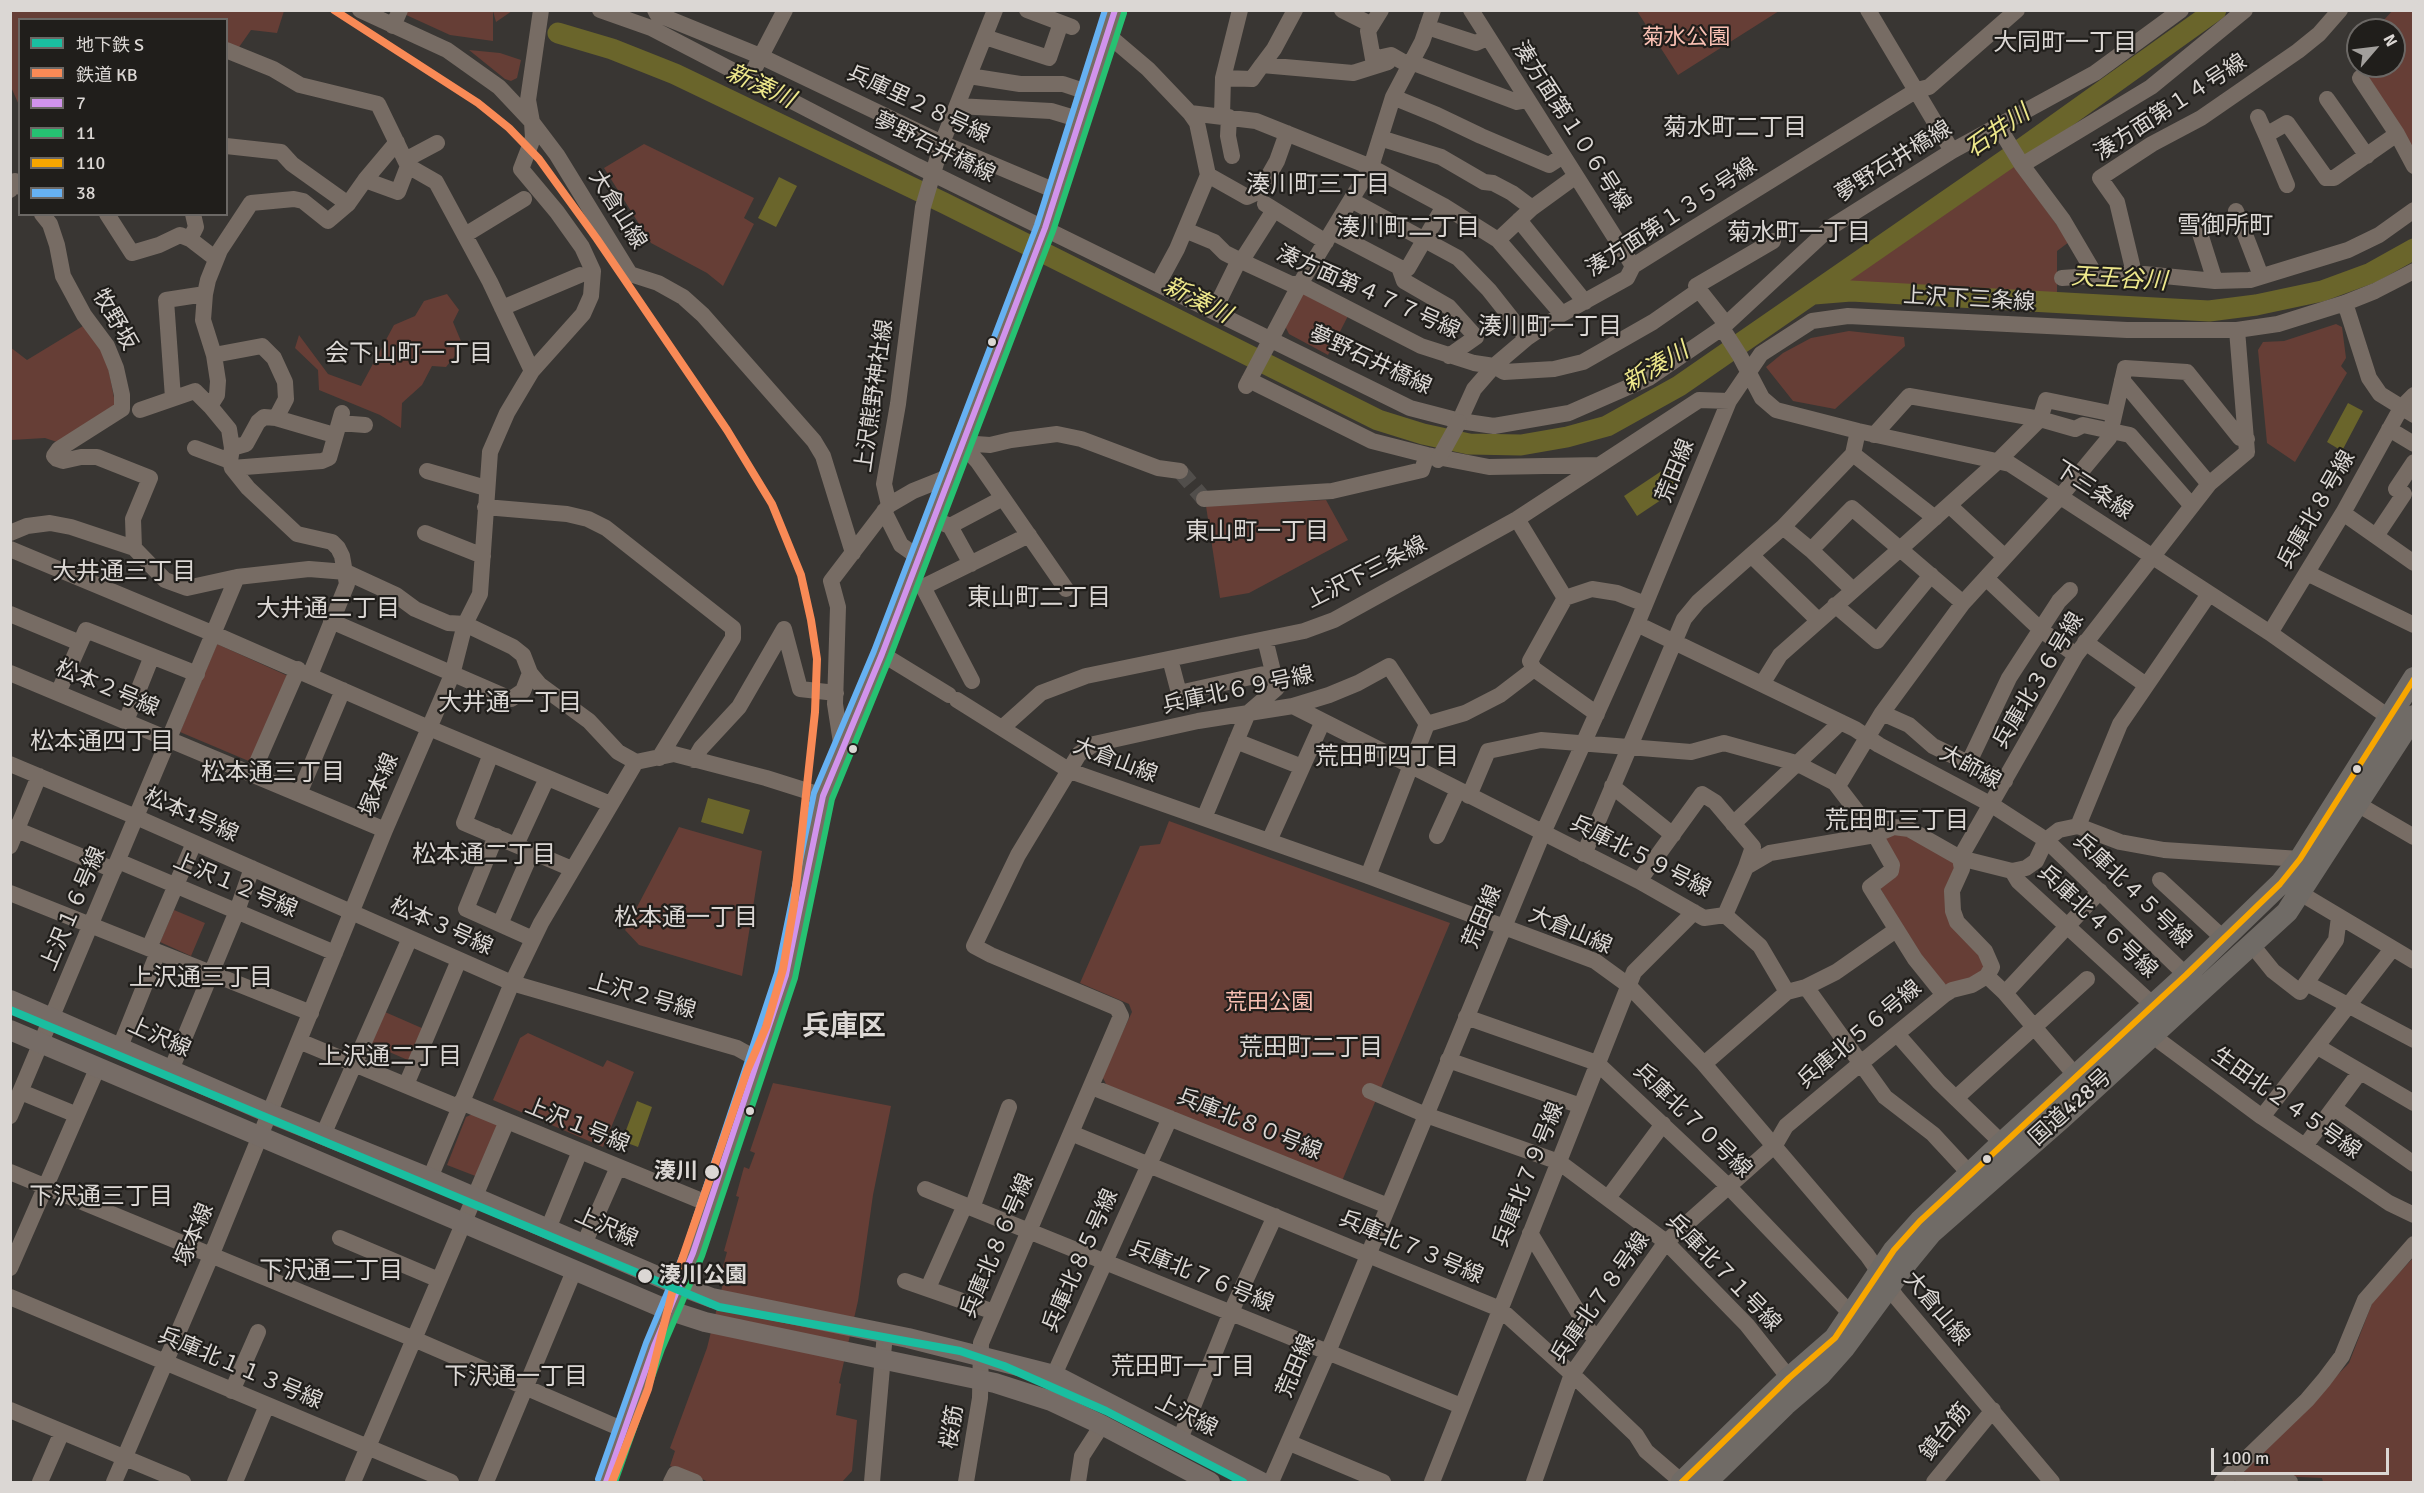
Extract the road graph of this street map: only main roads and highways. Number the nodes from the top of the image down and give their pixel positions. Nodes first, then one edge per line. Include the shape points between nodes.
1 (2414, 678) edge
2 (2402, 720) edge
3 (2348, 799) junction
4 (10, 1000) edge
5 (2149, 1019) junction
6 (10, 1030) edge
7 (1883, 1280) junction
8 (1210, 1482) edge
9 (1261, 1482) edge
10 (1682, 1482) edge
11 (1706, 1482) edge

1 - 2 highway, 国道428号
2 - 3 highway, 国道428号
3 - 5 highway, 国道428号 via 2280,884 2186,975
3 - 5 highway, 国道428号 via 2287,912 2252,945
4 - 9 main road, 上沢線 via 680,1286 712,1298 1054,1375
5 - 7 highway, 国道428号
5 - 7 highway, 国道428号 via 2076,1076 1920,1221
6 - 8 main road, 上沢線 via 668,1310 705,1322 980,1379 1051,1401
7 - 10 highway, 国道428号 via 1835,1338
7 - 11 highway, 国道428号 via 1844,1348

